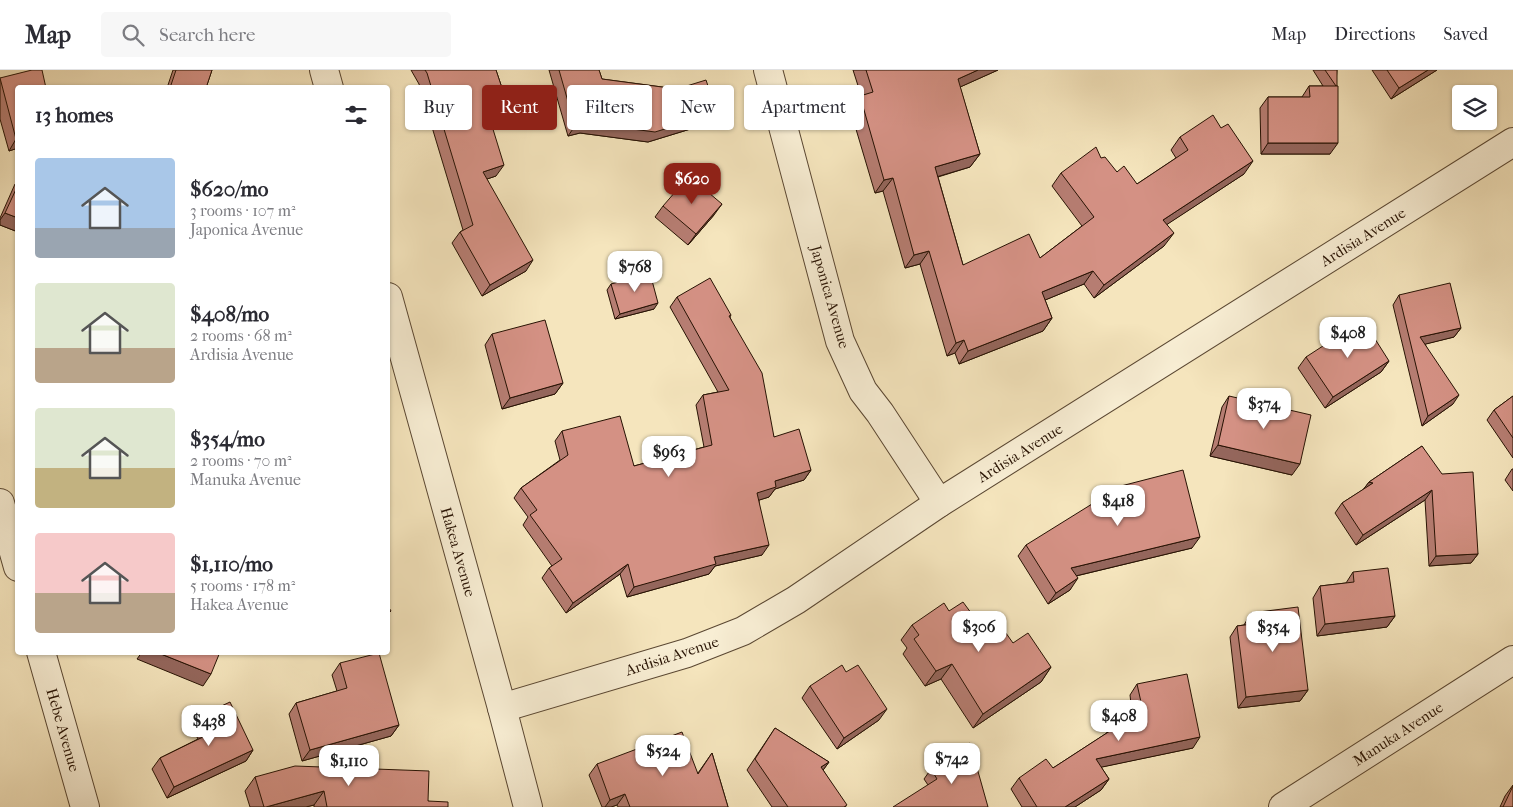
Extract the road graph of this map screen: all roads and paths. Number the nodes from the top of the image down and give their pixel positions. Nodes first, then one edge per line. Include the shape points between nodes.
1 (324, 70) edge
2 (768, 70) edge
3 (328, 85) edge
4 (1513, 142) edge
5 (390, 304) edge
6 (0, 503) edge
7 (939, 503) junction
8 (15, 556) edge
9 (42, 655) edge
10 (1513, 660) edge
11 (502, 708) junction
12 (85, 807) edge
13 (528, 807) edge
14 (1283, 807) edge

1 - 3 street
2 - 7 street, Japonica Avenue via 840,341 863,391
4 - 7 street, Ardisia Avenue
5 - 11 street, Hakea Avenue
6 - 8 street
7 - 11 street, Ardisia Avenue via 796,600 743,631 687,654
9 - 12 street, Hebe Avenue
10 - 14 street, Manuka Avenue
11 - 13 street, Hakea Avenue

